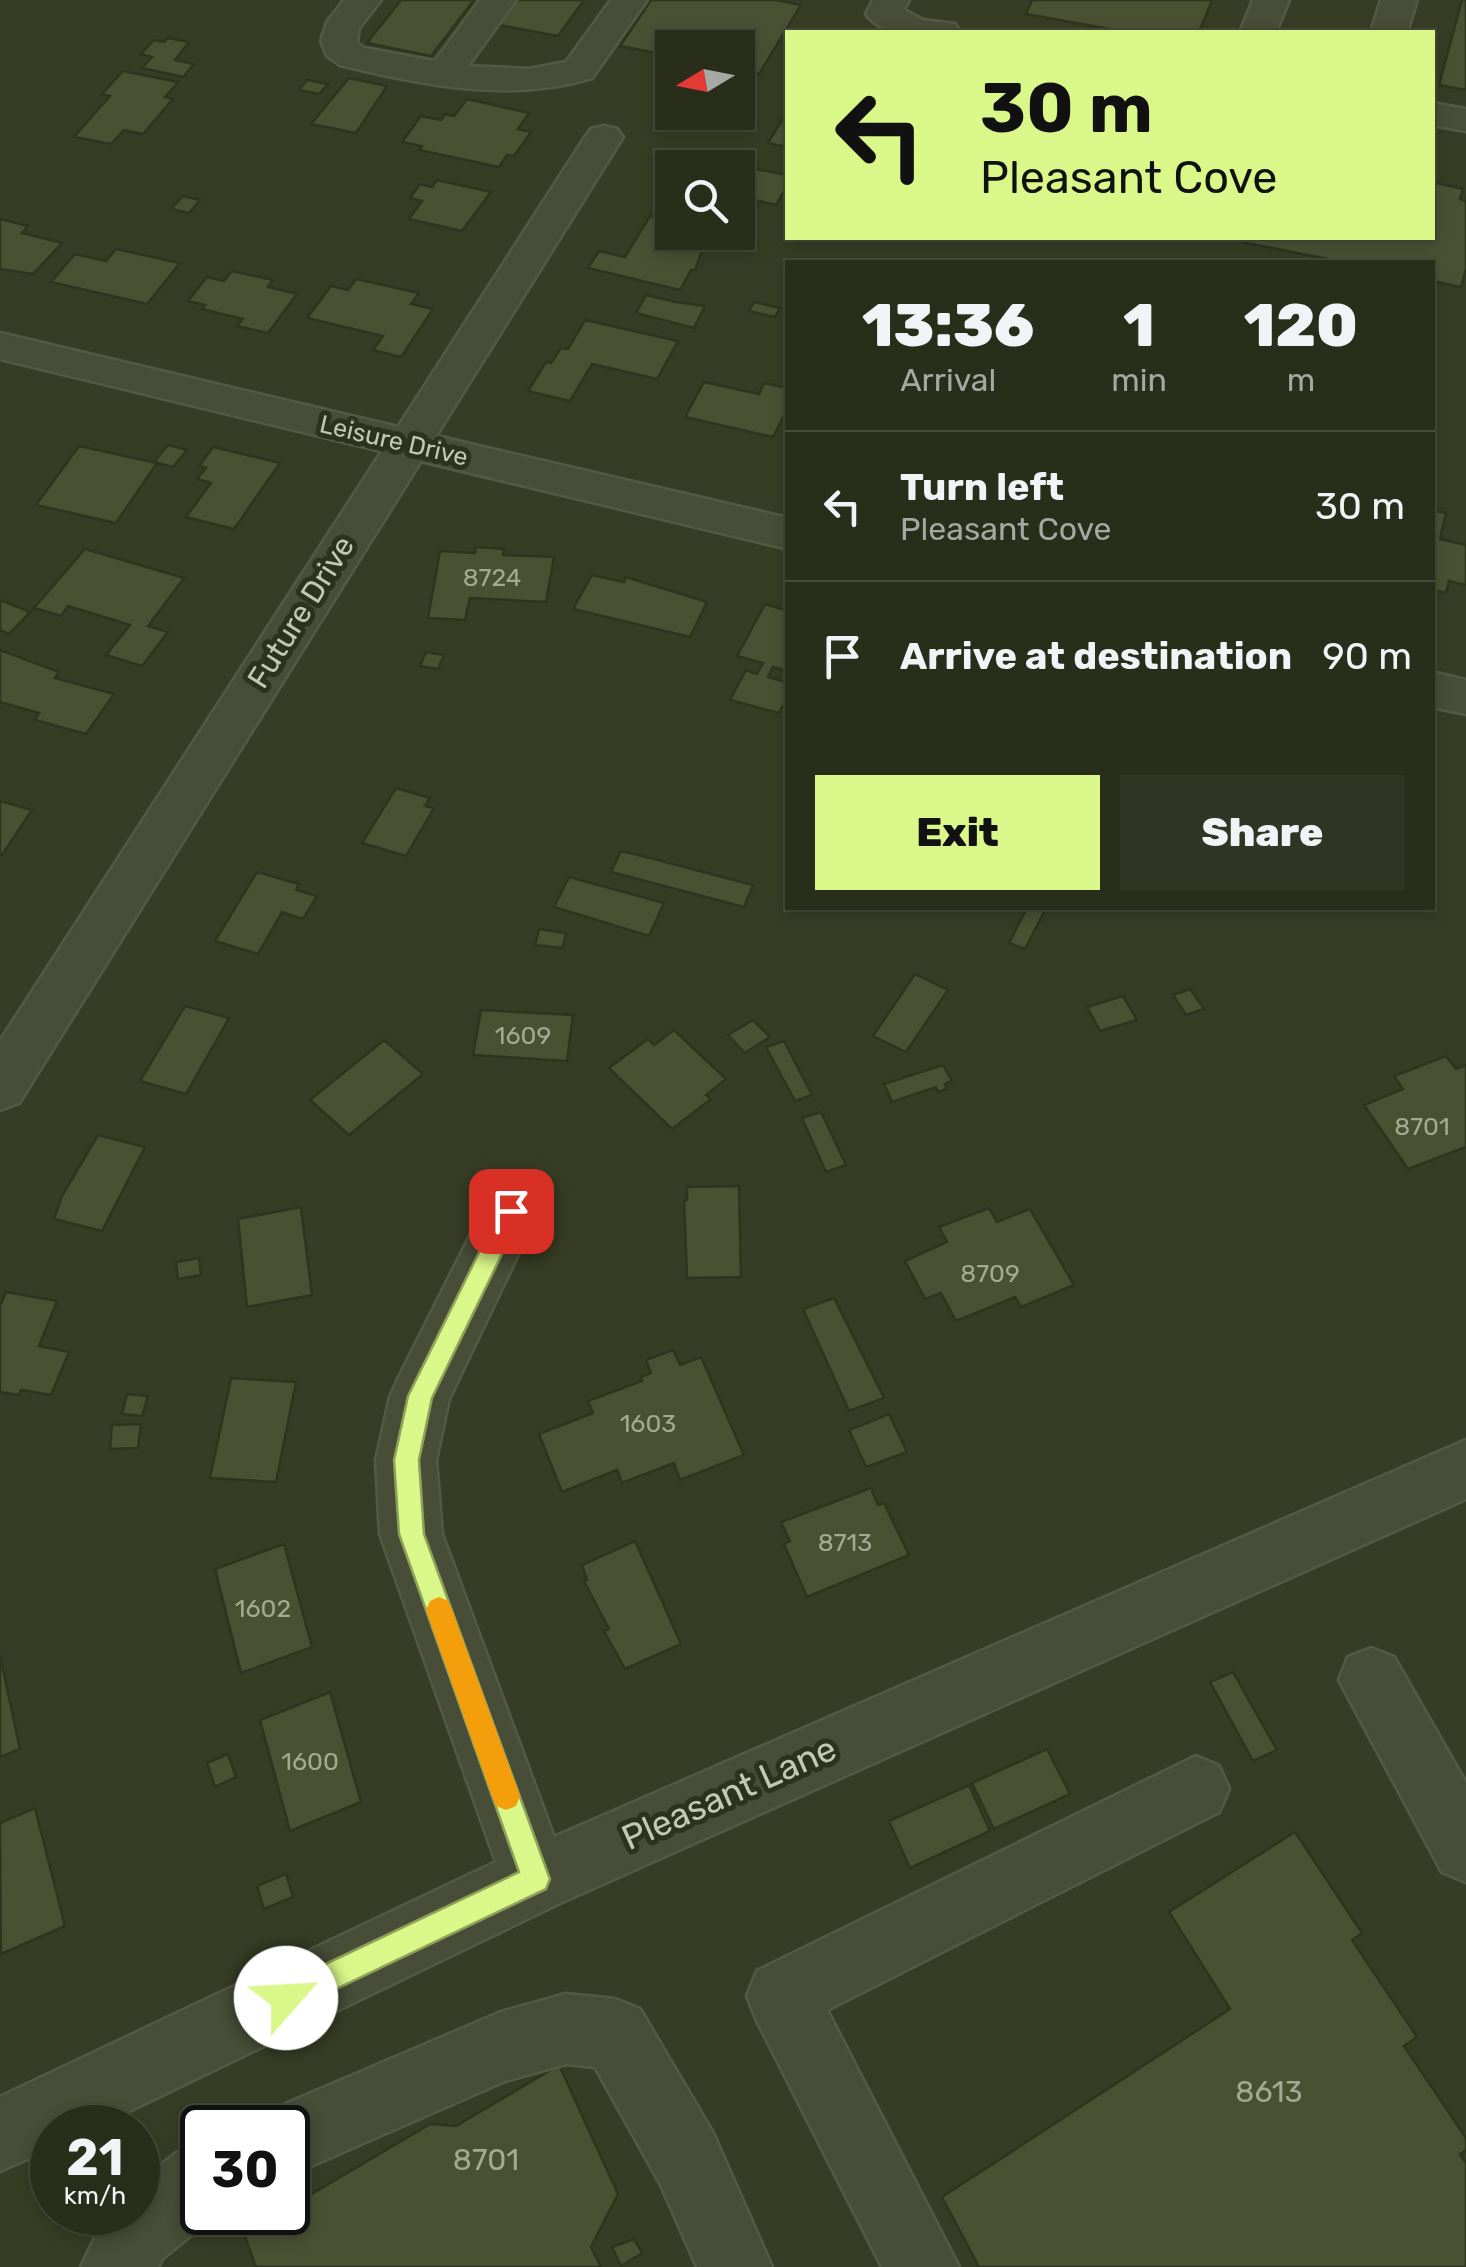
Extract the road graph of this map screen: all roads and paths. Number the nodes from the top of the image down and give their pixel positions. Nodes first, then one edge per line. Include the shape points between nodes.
1 (363, 0) edge
2 (498, 0) edge
3 (630, 0) edge
4 (891, 0) edge
5 (1270, 0) edge
6 (1399, 0) edge
7 (915, 30) edge
8 (1259, 30) edge
9 (1390, 30) edge
10 (444, 74) junction
11 (1435, 115) edge
12 (1466, 120) edge
13 (604, 137) dead end
14 (0, 346) edge
15 (408, 443) junction
16 (785, 533) edge
17 (1435, 690) edge
18 (1466, 697) edge
19 (0, 1087) edge
20 (511, 1211) dead end
21 (1466, 1469) edge
22 (1371, 1680) dead end
23 (1196, 1789) dead end
24 (1466, 1848) edge
25 (536, 1879) junction
26 (310, 2130) edge
27 (0, 2136) edge
28 (180, 2197) edge
29 (118, 2267) edge
30 (735, 2267) edge
31 (922, 2267) edge

1 - 10 street via 340,28 340,48
2 - 10 street
3 - 10 street via 579,70 566,76
4 - 7 street via 884,14
5 - 8 street
6 - 9 street
11 - 12 street
13 - 15 street, Future Drive
14 - 15 street, Leisure Drive
15 - 16 street, Leisure Drive
15 - 19 street, Future Drive
17 - 18 street
20 - 25 street via 420,1396 406,1460 412,1534
21 - 25 street, Pleasant Lane
22 - 24 street
23 - 31 street via 782,1996
25 - 27 street, Pleasant Lane
26 - 30 street via 500,2047 566,2029 615,2034 687,2159
28 - 29 street via 136,2232

